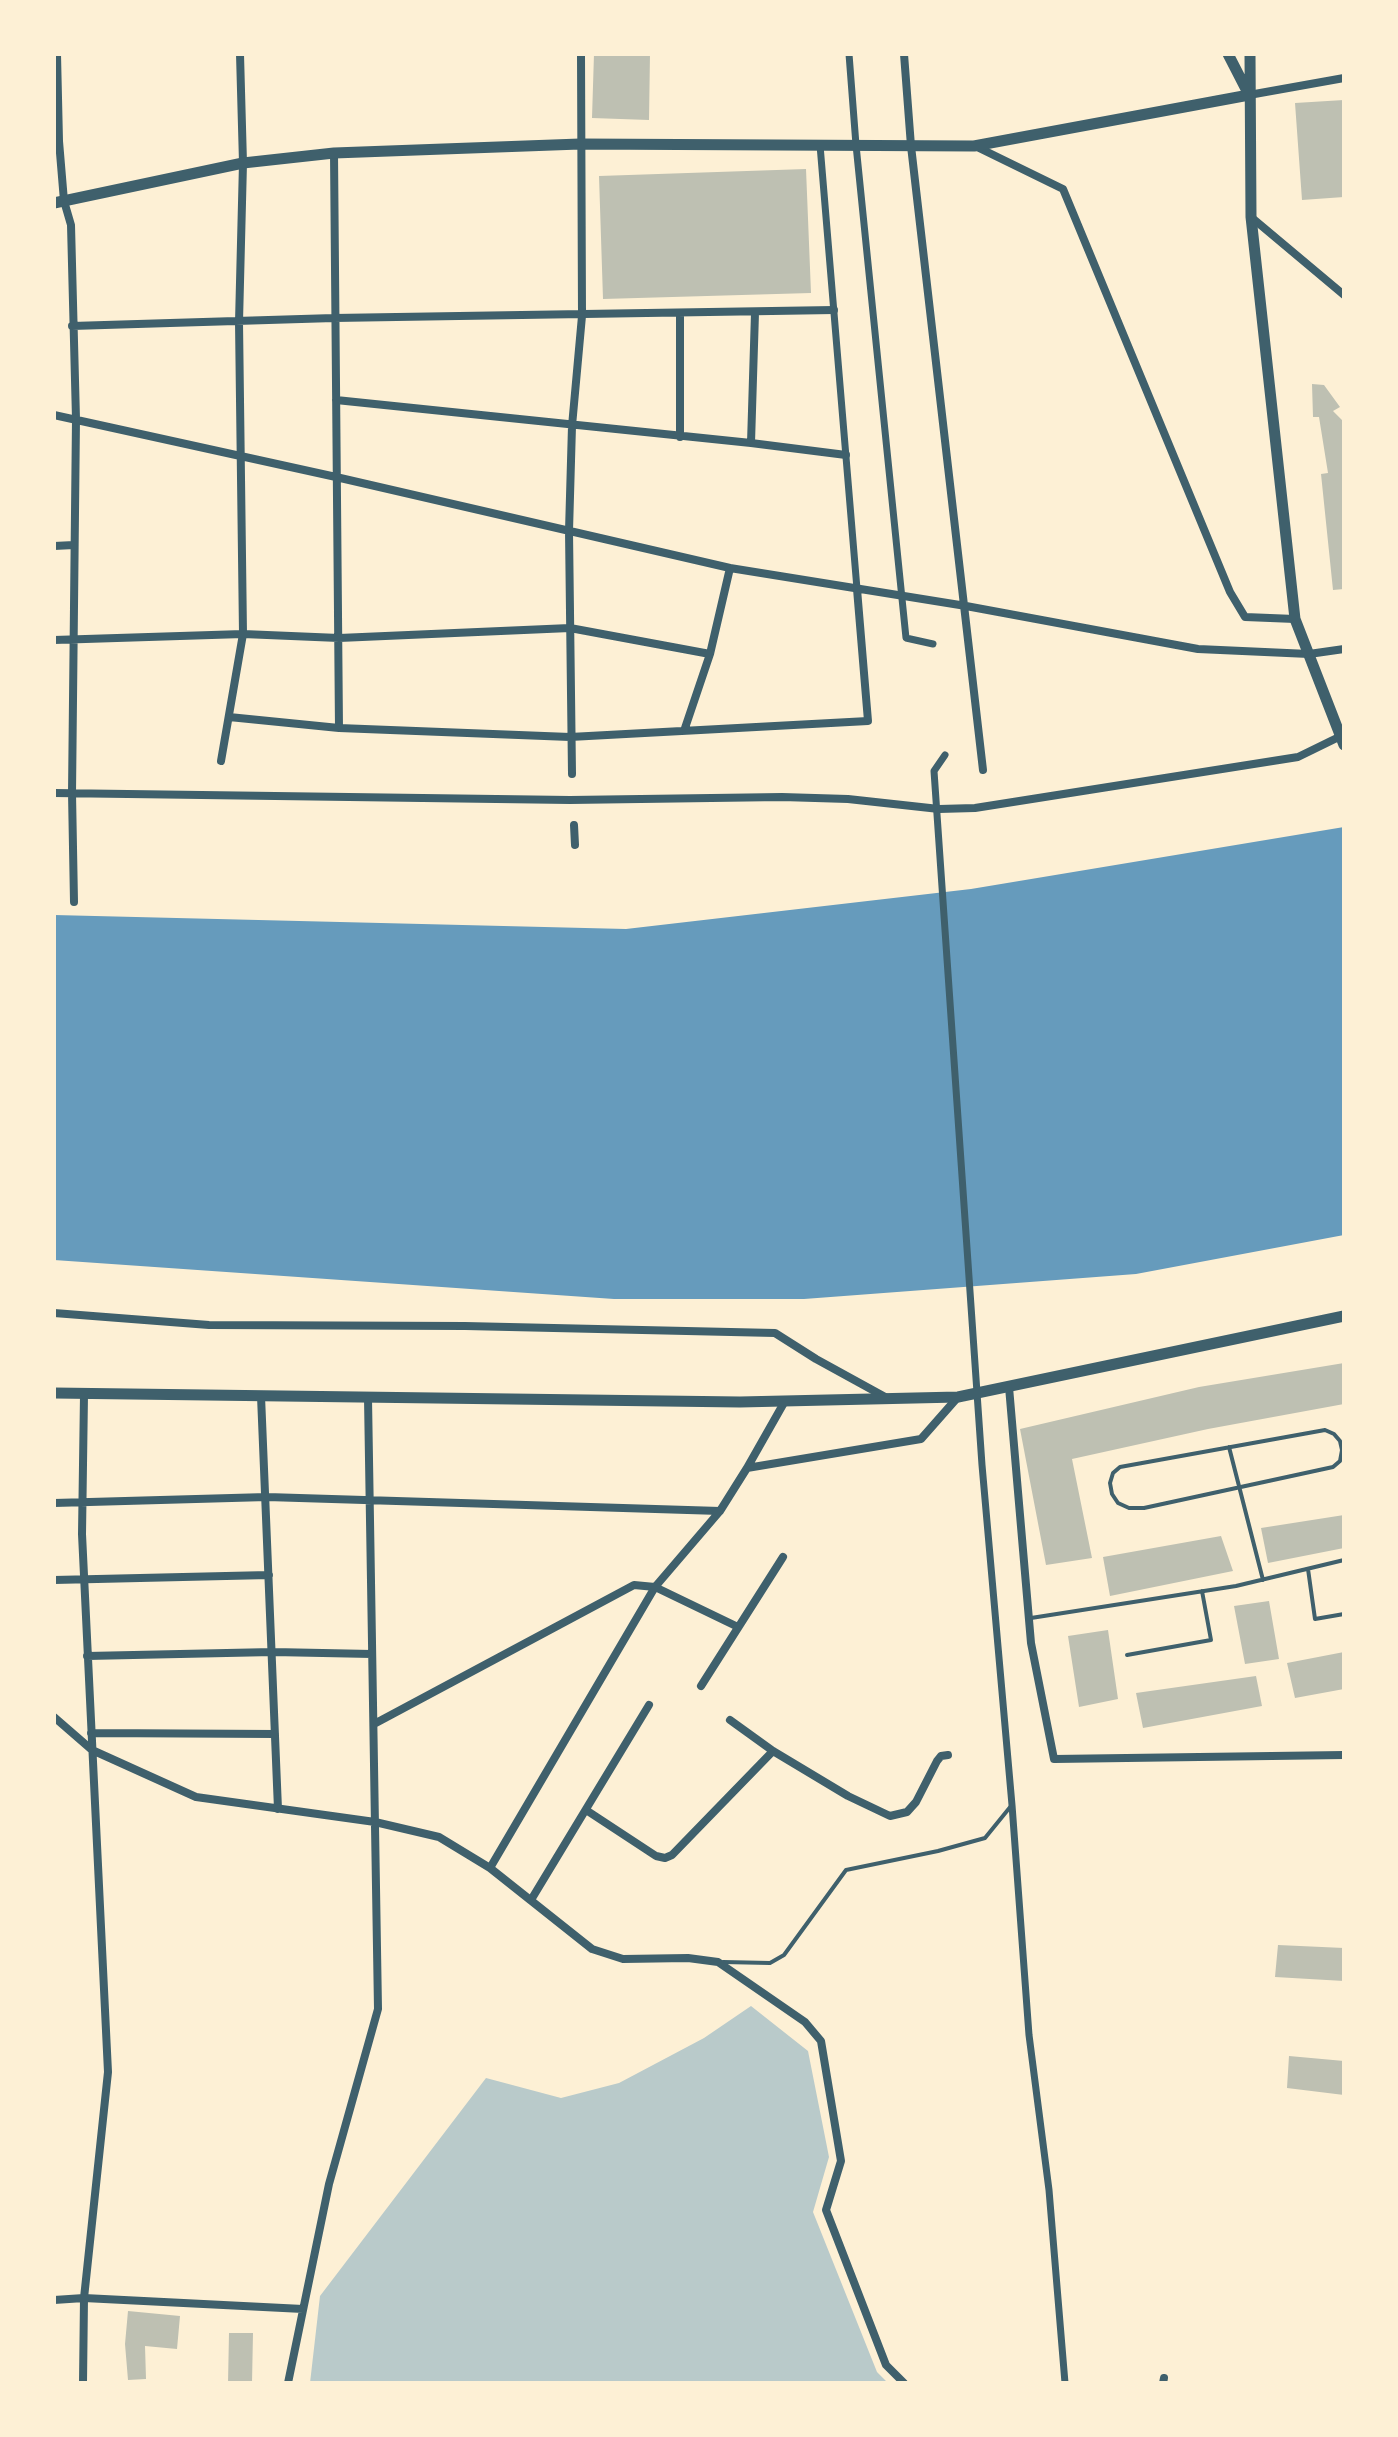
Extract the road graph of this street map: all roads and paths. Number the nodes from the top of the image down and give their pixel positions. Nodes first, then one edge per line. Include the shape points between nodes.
1 (57, 54) edge
2 (240, 54) edge
3 (581, 54) edge
4 (849, 54) edge
5 (904, 54) edge
6 (1228, 54) edge
7 (1250, 54) edge
8 (1344, 78) edge
9 (1249, 95) junction
10 (580, 144) junction
11 (820, 145) junction
12 (856, 145) junction
13 (911, 146) junction
14 (974, 146) junction
15 (334, 153) junction
16 (243, 163) junction
17 (59, 202) edge
18 (1251, 217) junction
19 (1344, 295) edge
20 (834, 310) junction
21 (680, 313) junction
22 (755, 313) junction
23 (582, 316) junction
24 (334, 318) junction
25 (239, 322) junction
26 (72, 326) junction
27 (336, 400) junction
28 (54, 415) edge
29 (76, 419) junction
30 (572, 426) junction
31 (680, 437) junction
32 (751, 443) junction
33 (846, 455) junction
34 (239, 457) junction
35 (336, 477) junction
36 (569, 531) junction
37 (74, 545) junction
38 (54, 546) edge
39 (730, 568) junction
40 (857, 589) junction
41 (902, 596) junction
42 (966, 606) junction
43 (1295, 619) junction
44 (570, 628) junction
45 (243, 634) junction
46 (339, 638) junction
47 (54, 640) edge
48 (73, 640) junction
49 (933, 644) dead end
50 (1344, 649) edge
51 (710, 654) junction
52 (1309, 654) junction
53 (229, 717) junction
54 (339, 728) junction
55 (684, 731) junction
56 (570, 737) junction
57 (1343, 739) edge
58 (945, 755) dead end
59 (221, 761) dead end
60 (983, 770) dead end
61 (572, 774) dead end
62 (54, 793) edge
63 (72, 793) junction
64 (574, 825) dead end
65 (575, 845) dead end
66 (74, 902) dead end
67 (54, 1313) edge
68 (1344, 1316) edge
69 (1009, 1387) junction
70 (54, 1393) edge
71 (84, 1395) junction
72 (261, 1396) junction
73 (958, 1397) junction
74 (368, 1398) junction
75 (888, 1398) junction
76 (785, 1401) junction
77 (1229, 1447) junction
78 (747, 1468) junction
79 (1239, 1488) junction
80 (267, 1497) junction
81 (370, 1500) junction
82 (54, 1503) edge
83 (82, 1503) junction
84 (720, 1511) junction
85 (783, 1557) dead end
86 (1344, 1560) edge
87 (1308, 1569) junction
88 (269, 1575) junction
89 (84, 1579) junction
90 (54, 1580) edge
91 (1263, 1580) junction
92 (655, 1587) junction
93 (1202, 1591) junction
94 (1344, 1614) edge
95 (1029, 1618) junction
96 (738, 1627) junction
97 (273, 1652) junction
98 (372, 1654) junction
99 (1127, 1655) dead end
100 (87, 1656) junction
101 (701, 1686) dead end
102 (649, 1705) dead end
103 (54, 1717) edge
104 (730, 1720) dead end
105 (374, 1724) junction
106 (91, 1733) junction
107 (275, 1734) junction
108 (92, 1750) junction
109 (773, 1751) junction
110 (948, 1755) dead end
111 (1344, 1755) edge
112 (1012, 1805) junction
113 (278, 1809) junction
114 (586, 1810) junction
115 (375, 1822) junction
116 (490, 1868) junction
117 (531, 1900) junction
118 (718, 1962) junction
119 (84, 2298) junction
120 (54, 2300) edge
121 (303, 2309) junction
122 (83, 2383) edge
123 (288, 2383) edge
124 (904, 2383) edge
125 (1065, 2383) edge

1 - 17 street
2 - 16 street
3 - 10 street
4 - 12 street
5 - 13 street
6 - 9 street
7 - 9 street
8 - 9 street
9 - 14 street
9 - 18 street
10 - 11 street
10 - 15 street
10 - 23 street
11 - 12 street
11 - 20 street
12 - 13 street
12 - 41 street
13 - 14 street
13 - 42 street
14 - 43 street via 1063,189 1230,592 1245,617
15 - 16 street
15 - 24 street
16 - 17 street
16 - 25 street
17 - 26 street via 71,225
18 - 19 street
18 - 43 street
20 - 22 street
20 - 33 street
21 - 22 street
21 - 23 street
21 - 31 street
22 - 32 street
23 - 24 street
23 - 30 street
24 - 25 street
24 - 27 street
25 - 26 street
25 - 34 street
26 - 29 street
27 - 30 street
27 - 35 street
28 - 29 street
29 - 34 street
29 - 37 street
30 - 31 street
30 - 36 street
31 - 32 street
32 - 33 street
33 - 40 street
34 - 35 street
34 - 45 street
35 - 36 street
35 - 46 street
36 - 39 street
36 - 44 street
37 - 38 street
37 - 48 street
39 - 40 street
39 - 51 street
40 - 41 street
40 - 55 street via 868,721
41 - 42 street
41 - 49 street via 906,638
42 - 52 street via 1198,649
42 - 60 street
43 - 52 street
44 - 46 street
44 - 51 street
44 - 56 street
45 - 46 street
45 - 48 street
45 - 53 street
46 - 54 street
47 - 48 street
48 - 63 street
50 - 52 street
51 - 55 street
52 - 57 street
53 - 54 street
53 - 59 street
54 - 56 street
55 - 56 street
56 - 61 street
57 - 63 street via 1298,757 963,808 782,797 570,800
58 - 112 street via 934,771 982,1465
62 - 63 street
63 - 66 street
64 - 65 street
67 - 75 street via 209,1325 775,1333
68 - 69 street
69 - 73 street
69 - 95 street
70 - 71 street
71 - 72 street
71 - 83 street
72 - 74 street
72 - 80 street
73 - 75 street
73 - 78 street via 921,1439
74 - 76 street
74 - 81 street
75 - 76 street
76 - 78 street
77 - 79 lane
77 - 79 lane via 1325,1430 1340,1441 1340,1461 1333,1467
77 - 79 lane via 1120,1467 1110,1483 1112,1494 1129,1508 1144,1508
78 - 84 street
79 - 91 lane
80 - 81 street
80 - 83 street
80 - 88 street
81 - 84 street
81 - 98 street
82 - 83 street
83 - 89 street
84 - 92 street
85 - 96 street
86 - 87 lane
87 - 91 lane
87 - 94 lane via 1315,1619
88 - 89 street
88 - 97 street
89 - 90 street
89 - 100 street
91 - 93 lane
92 - 96 street
92 - 105 street via 627,1589
92 - 116 street
93 - 95 lane
93 - 99 lane via 1211,1640
95 - 111 street via 1054,1759
96 - 101 street
97 - 98 street
97 - 100 street
97 - 107 street
98 - 105 street
100 - 106 street
102 - 114 street
103 - 108 street
104 - 109 street
105 - 115 street
106 - 107 street
106 - 108 street
107 - 113 street
108 - 113 street via 196,1797
108 - 119 street via 108,2072
109 - 110 street via 890,1816 907,1812 937,1761
109 - 114 street via 665,1858
112 - 118 lane via 985,1838 846,1870 784,1955 770,1963
112 - 125 street via 1029,2035
113 - 115 street
114 - 117 street
115 - 116 street via 439,1837
115 - 121 street via 378,2009 329,2184
116 - 117 street
117 - 118 street via 605,1954
118 - 124 street via 805,2022 821,2041 841,2161 826,2210 886,2365
119 - 120 street
119 - 121 street
119 - 122 street
121 - 123 street

